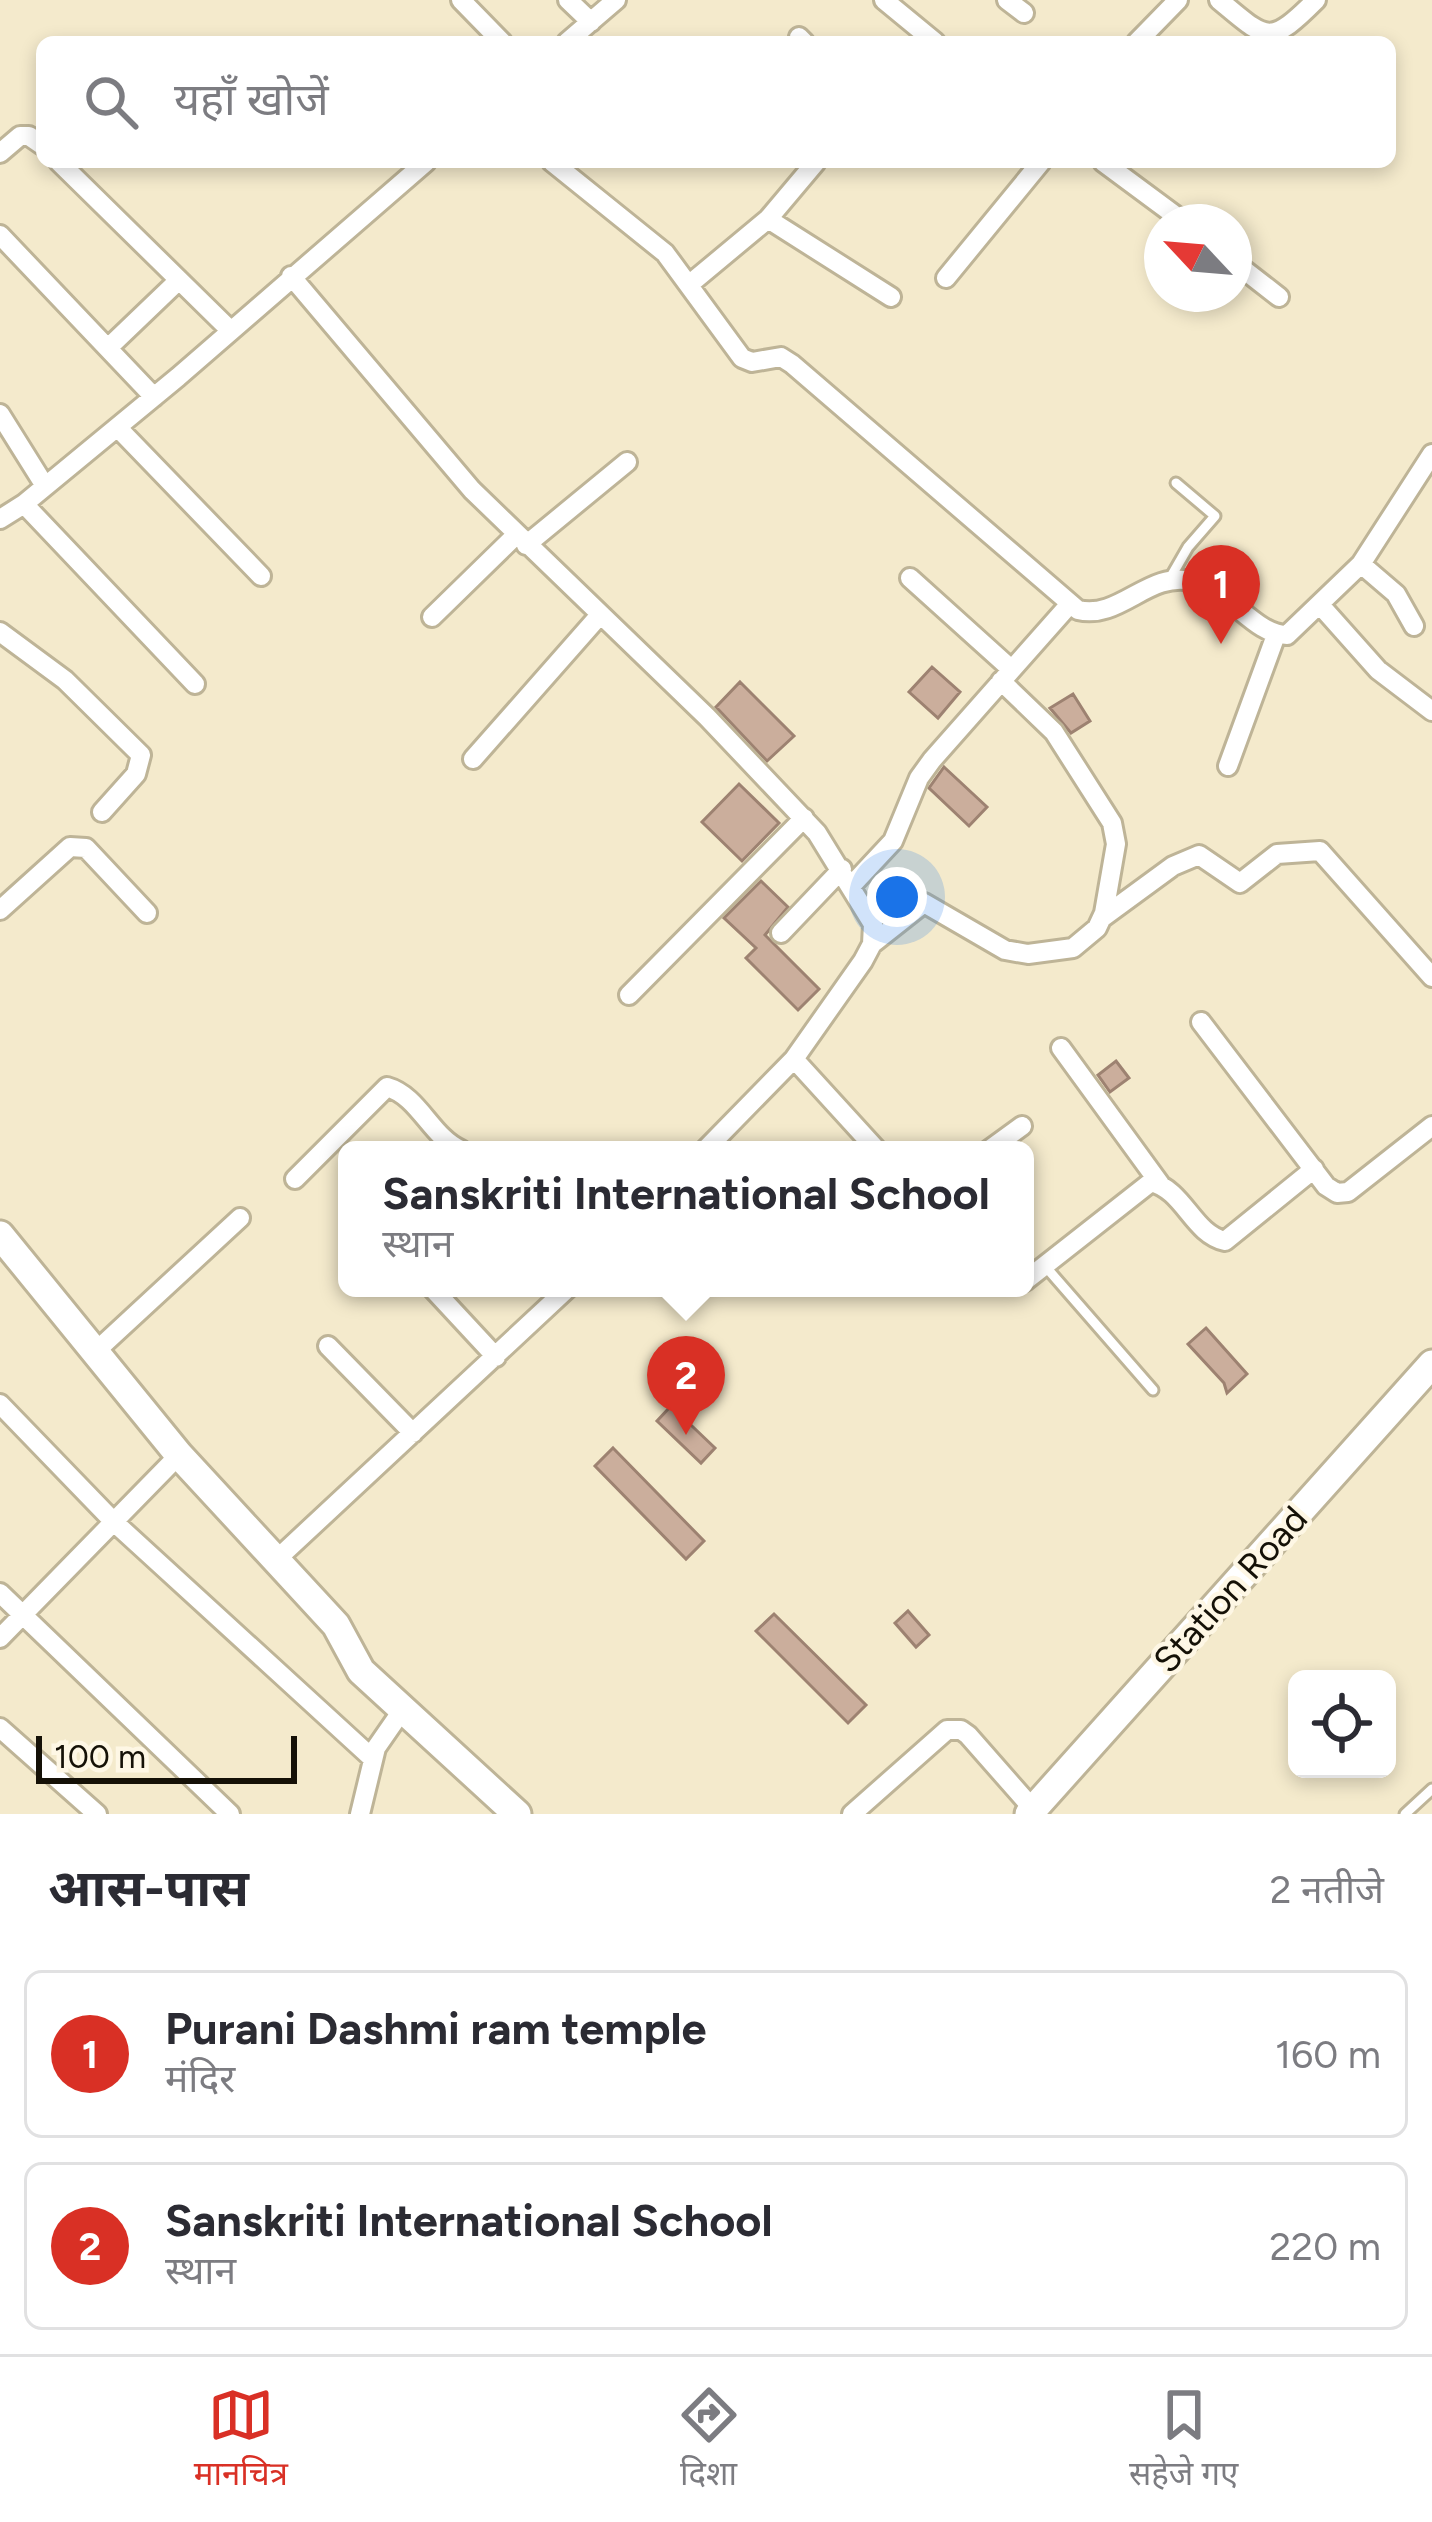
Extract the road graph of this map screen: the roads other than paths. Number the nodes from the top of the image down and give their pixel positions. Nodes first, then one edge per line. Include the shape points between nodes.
1 (460, 0) edge
2 (568, 0) edge
3 (616, 0) edge
4 (884, 0) edge
5 (1007, 0) edge
6 (1178, 0) edge
7 (1219, 0) edge
8 (1316, 0) edge
9 (1024, 13) dead end
10 (591, 22) junction
11 (496, 36) edge
12 (574, 36) edge
13 (928, 36) edge
14 (1143, 36) edge
15 (36, 141) edge
16 (0, 153) edge
17 (65, 168) edge
18 (419, 168) edge
19 (560, 168) edge
20 (791, 168) edge
21 (811, 168) edge
22 (1036, 168) edge
23 (1111, 168) edge
24 (801, 180) junction
25 (1160, 204) edge
26 (769, 219) junction
27 (0, 235) edge
28 (291, 276) junction
29 (1252, 276) edge
30 (946, 278) dead end
31 (178, 280) junction
32 (691, 283) junction
33 (891, 298) dead end
34 (1279, 298) dead end
35 (230, 330) junction
36 (108, 348) junction
37 (154, 397) junction
38 (0, 414) edge
39 (118, 428) junction
40 (1432, 454) edge
41 (627, 462) dead end
42 (1176, 483) dead end
43 (45, 486) junction
44 (24, 504) junction
45 (0, 519) edge
46 (521, 541) junction
47 (1361, 564) junction
48 (261, 576) dead end
49 (910, 578) dead end
50 (1169, 580) junction
51 (1069, 604) junction
52 (1322, 605) junction
53 (599, 616) junction
54 (432, 617) dead end
55 (1414, 626) dead end
56 (0, 632) edge
57 (1276, 635) junction
58 (1006, 675) junction
59 (195, 684) dead end
60 (1432, 711) edge
61 (473, 759) dead end
62 (1228, 766) dead end
63 (102, 812) dead end
64 (804, 818) junction
65 (846, 878) junction
66 (0, 910) edge
67 (146, 913) dead end
68 (1102, 918) junction
69 (782, 933) dead end
70 (872, 944) junction
71 (1432, 976) edge
72 (629, 995) dead end
73 (1202, 1022) dead end
74 (1061, 1048) dead end
75 (794, 1059) junction
76 (1022, 1126) dead end
77 (1432, 1126) edge
78 (446, 1141) edge
79 (714, 1141) edge
80 (869, 1141) edge
81 (1001, 1141) edge
82 (1314, 1169) junction
83 (296, 1179) dead end
84 (1160, 1184) junction
85 (240, 1218) dead end
86 (0, 1235) edge
87 (1045, 1266) junction
88 (1034, 1274) edge
89 (440, 1297) edge
90 (559, 1297) edge
91 (328, 1346) dead end
92 (95, 1352) junction
93 (496, 1357) junction
94 (1432, 1364) edge
95 (1154, 1390) dead end
96 (0, 1404) edge
97 (413, 1433) junction
98 (179, 1454) junction
99 (114, 1522) junction
100 (276, 1560) junction
101 (0, 1592) edge
102 (22, 1615) junction
103 (336, 1625) junction
104 (0, 1638) edge
105 (403, 1709) junction
106 (0, 1728) edge
107 (372, 1758) junction
108 (1432, 1789) edge
109 (1031, 1812) edge
110 (97, 1814) edge
111 (230, 1814) edge
112 (360, 1814) edge
113 (517, 1814) edge
114 (538, 1814) edge
115 (852, 1814) edge
116 (1406, 1814) edge

1 - 11 street
2 - 10 street
3 - 10 street
4 - 13 street
5 - 9 street
6 - 14 street
7 - 8 street via 1268,34
10 - 12 street
15 - 16 street via 20,136
17 - 31 street
18 - 28 street
19 - 32 street via 649,237
20 - 24 street
21 - 24 street
22 - 30 street
23 - 25 street
24 - 26 street
26 - 32 street
26 - 33 street
27 - 36 street
28 - 35 street
28 - 46 street
29 - 34 street
31 - 35 street
31 - 36 street
32 - 51 street via 742,358 792,364
35 - 37 street
36 - 37 street
37 - 39 street
38 - 43 street
39 - 43 street
39 - 48 street
40 - 47 street
41 - 46 street
42 - 50 lane via 1215,516
43 - 44 street
44 - 45 street
44 - 59 street
46 - 53 street
46 - 54 street
47 - 52 street
47 - 55 street via 1396,594
49 - 58 street
50 - 51 street via 1106,611
50 - 57 street via 1225,595
51 - 58 street
52 - 57 street via 1300,627
52 - 60 street via 1378,670
53 - 61 street
53 - 64 street
56 - 63 street via 65,680 141,755 136,774
57 - 62 street
58 - 65 street via 921,775 893,841
58 - 68 street via 1112,823 1116,844
64 - 65 street
64 - 72 street
65 - 69 street
65 - 70 street via 873,924
66 - 67 street via 78,845
68 - 70 street via 1073,948 1028,953 1005,950 924,903
68 - 71 street via 1199,855 1240,883 1277,854 1320,851
70 - 75 street
73 - 82 street
74 - 84 street
75 - 79 street
75 - 80 street
76 - 81 street
77 - 82 street via 1348,1192 1326,1186
78 - 83 street via 387,1087
82 - 84 street via 1226,1241 1211,1237
84 - 87 street via 1144,1186
85 - 92 street
86 - 92 main road
87 - 88 street
87 - 95 lane
89 - 93 street
90 - 93 street
91 - 97 street
92 - 98 main road
93 - 97 street
94 - 109 main road, Station Road
96 - 99 street
97 - 100 street
98 - 99 street
98 - 100 main road
99 - 102 street
99 - 107 street
100 - 103 main road
101 - 102 street
102 - 104 street
102 - 111 street
103 - 105 main road via 361,1671
103 - 114 main road
105 - 107 street
105 - 113 main road
106 - 110 street
107 - 112 street
108 - 116 lane
109 - 115 street via 954,1728

